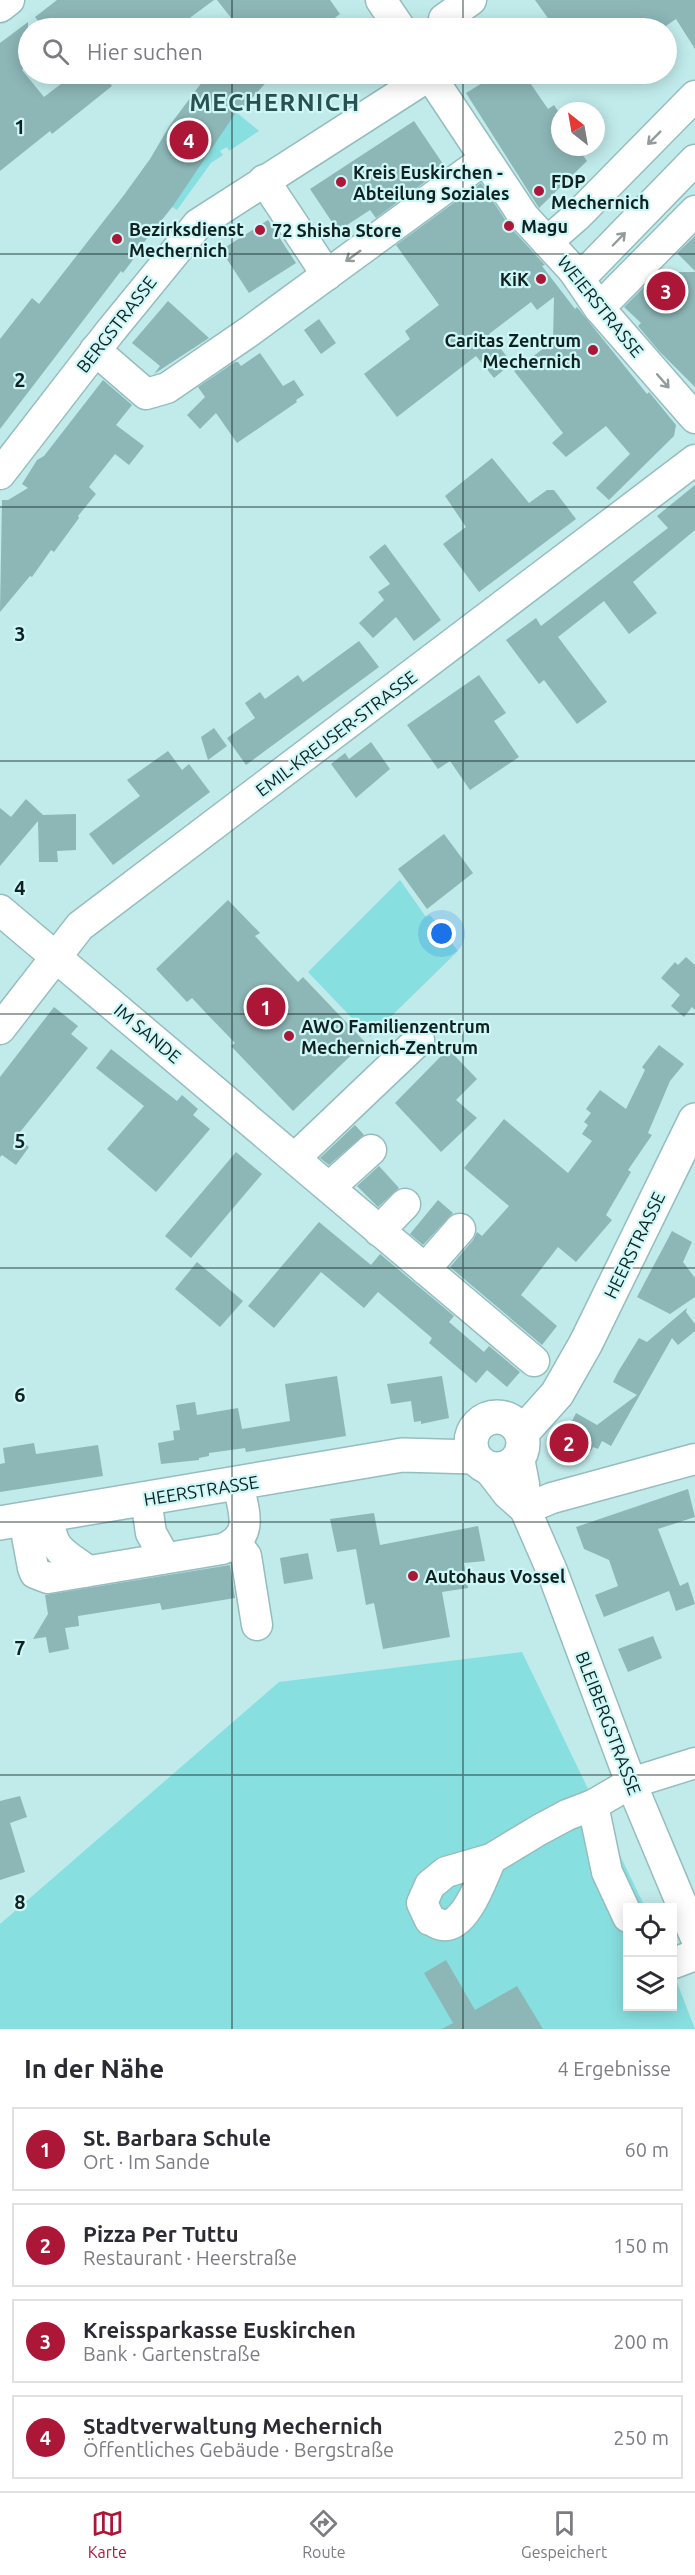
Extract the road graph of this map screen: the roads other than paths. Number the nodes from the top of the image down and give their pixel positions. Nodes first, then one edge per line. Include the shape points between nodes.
1 (9, 0) edge
2 (381, 0) edge
3 (471, 0) edge
4 (0, 7) edge
5 (393, 18) edge
6 (445, 18) edge
7 (414, 84) edge
8 (436, 84) edge
9 (695, 96) edge
10 (485, 159) junction
11 (695, 160) edge
12 (264, 180) junction
13 (695, 210) edge
14 (547, 242) junction
15 (573, 270) junction
16 (327, 275) junction
17 (599, 309) junction
18 (95, 350) junction
19 (695, 418) edge
20 (695, 460) edge
21 (0, 474) edge
22 (0, 910) edge
23 (56, 956) junction
24 (0, 1029) edge
25 (419, 1040) dead end
26 (695, 1120) edge
27 (371, 1150) dead end
28 (295, 1158) junction
29 (330, 1187) junction
30 (405, 1204) dead end
31 (460, 1229) dead end
32 (379, 1231) junction
33 (425, 1269) junction
34 (534, 1361) dead end
35 (496, 1444) junction
36 (695, 1459) edge
37 (238, 1484) junction
38 (146, 1499) junction
39 (525, 1509) junction
40 (24, 1519) edge
41 (235, 1542) junction
42 (161, 1559) junction
43 (257, 1625) dead end
44 (695, 1764) edge
45 (631, 1783) junction
46 (593, 1805) junction
47 (491, 1859) dead end
48 (623, 1908) edge
49 (695, 1936) edge
50 (695, 1955) edge
51 (677, 1962) edge

1 - 4 street
2 - 5 street
3 - 6 street
7 - 12 street, BERGSTRASSE
8 - 10 street, WEIERSTRASSE
9 -> 14 street
10 - 14 street, WEIERSTRASSE via 524,217
10 -> 16 street
15 -> 11 street via 589,269
12 - 16 street
12 - 18 street, BERGSTRASSE via 187,234
13 - 17 street
14 - 15 street, WEIERSTRASSE
15 - 17 street, WEIERSTRASSE
16 - 18 street via 167,388 146,394
17 -> 19 street, WEIERSTRASSE
18 - 21 street, BERGSTRASSE
20 - 23 street, EMIL-KREUSER-STRASSE via 80,926
22 - 23 street, IM SANDE
23 - 24 street, EMIL-KREUSER-STRASSE
23 - 28 street, IM SANDE
25 - 28 street
26 - 35 main road, HEERSTRASSE via 557,1394
27 - 29 street
28 - 29 street, IM SANDE
29 - 32 street, IM SANDE
30 - 32 street
31 - 33 street
32 - 33 street, IM SANDE
33 - 34 street, IM SANDE
35 - 37 main road, HEERSTRASSE via 422,1445 402,1455
35 - 39 street, BLEIBERGSTRASSE via 508,1494
36 - 39 street
37 - 38 main road, HEERSTRASSE
37 - 41 street via 245,1520 243,1532
38 - 40 main road, HEERSTRASSE
38 - 42 street via 151,1533
39 - 45 street, BLEIBERGSTRASSE
40 - 42 street via 35,1573 48,1578
41 - 42 street via 222,1549
41 - 43 street via 246,1556
44 - 45 street
45 - 46 street
45 - 49 street, BLEIBERGSTRASSE
46 - 47 street via 567,1815
46 - 48 street via 607,1872
50 - 51 street

